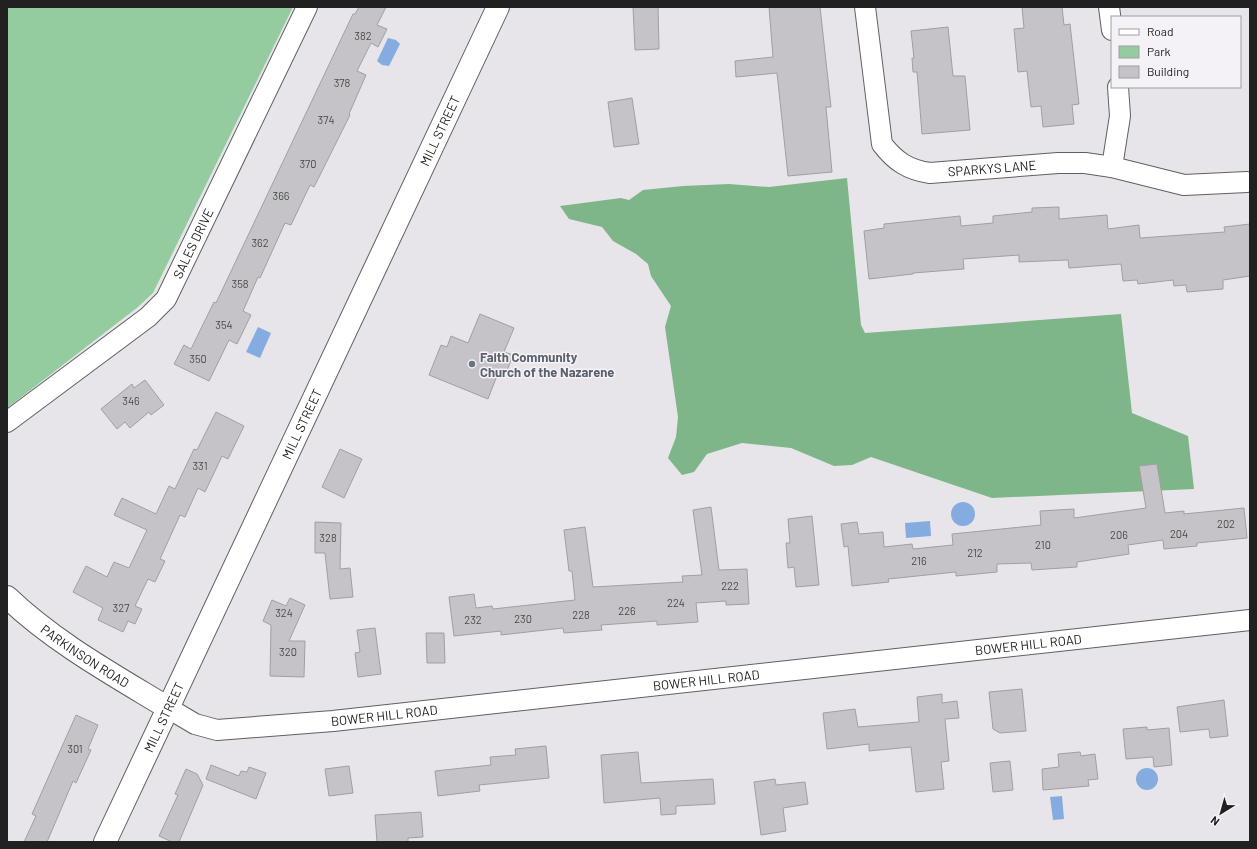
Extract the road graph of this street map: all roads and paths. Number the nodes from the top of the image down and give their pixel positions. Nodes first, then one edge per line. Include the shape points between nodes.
1 (306, 7) edge
2 (498, 7) edge
3 (865, 7) edge
4 (1109, 7) edge
5 (1111, 22) edge
6 (1118, 88) edge
7 (1112, 168) junction
8 (1247, 182) dead end
9 (7, 422) edge
10 (7, 597) edge
11 (1250, 620) edge
12 (168, 708) junction
13 (105, 842) edge

1 - 9 street, SALES DRIVE via 166,299 148,316
2 - 12 main road, MILL STREET
3 - 7 street, SPARKYS LANE via 882,144 890,155 903,165 915,171 930,173 1058,163 1085,163
4 - 5 street
6 - 7 street via 1120,116
7 - 8 street, SPARKYS LANE via 1184,185
10 - 12 main road, PARKINSON ROAD via 27,616 56,637
11 - 12 street, BOWER HILL ROAD via 333,721 217,730 195,724
12 - 13 main road, MILL STREET

